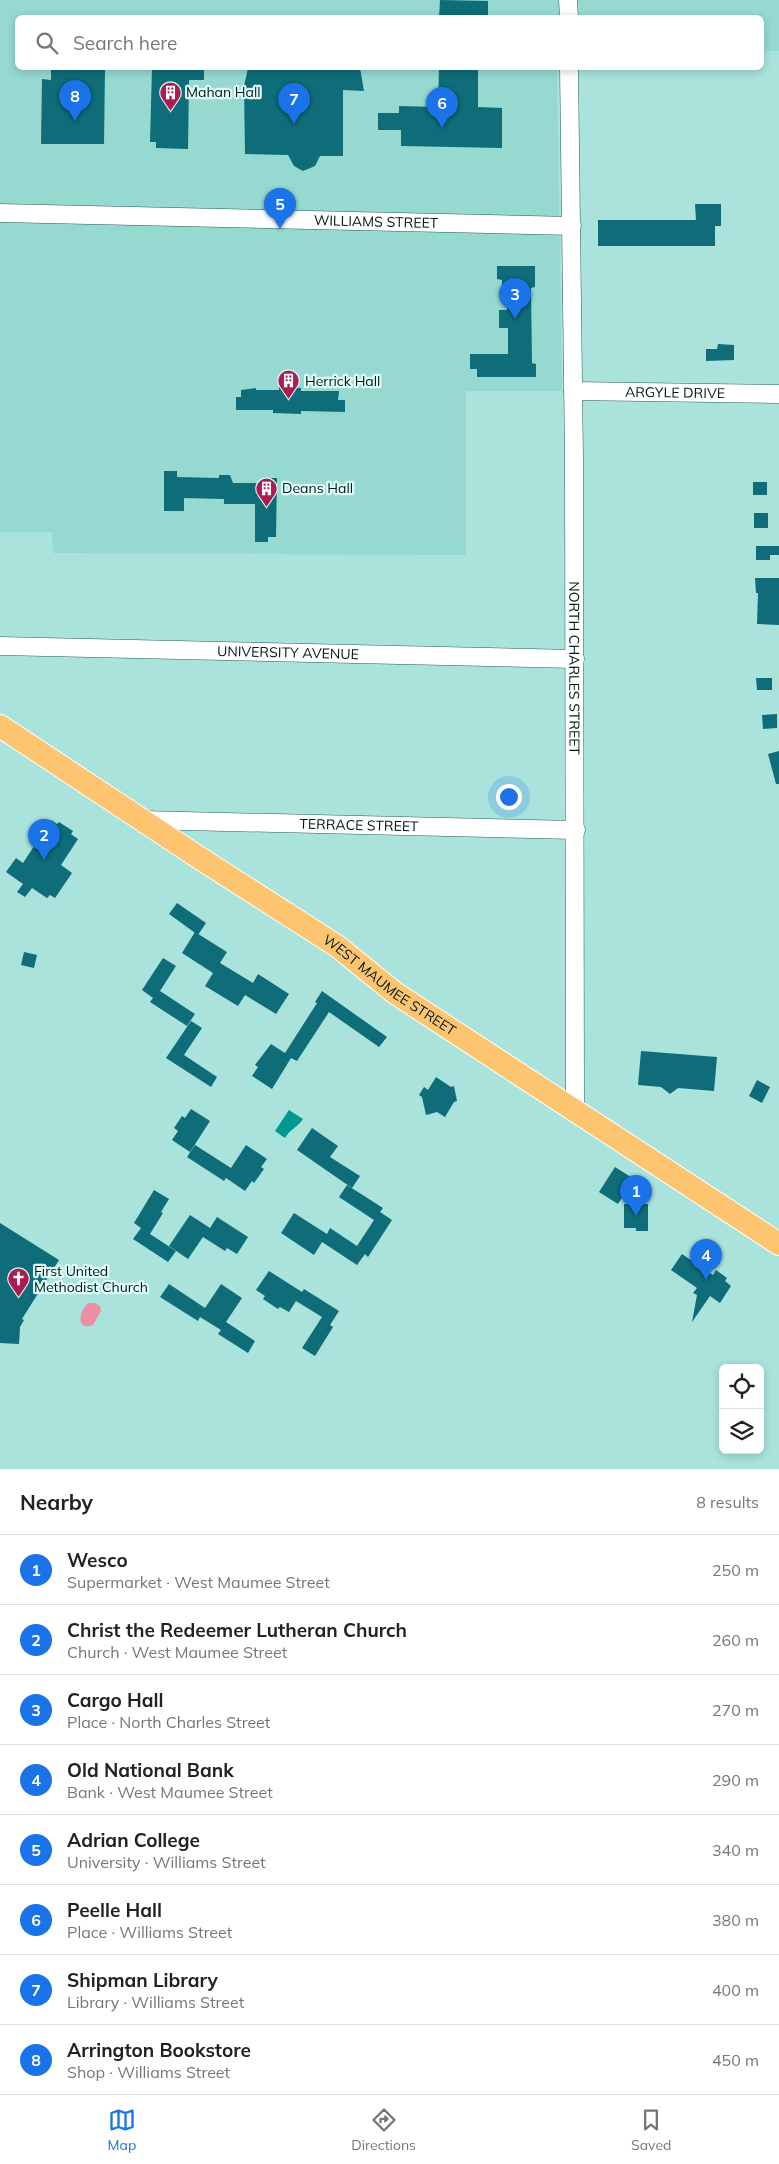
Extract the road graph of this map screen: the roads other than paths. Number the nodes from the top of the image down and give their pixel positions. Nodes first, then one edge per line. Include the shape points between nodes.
1 (568, 0) edge
2 (568, 15) edge
3 (569, 70) edge
4 (0, 212) edge
5 (572, 226) junction
6 (573, 391) junction
7 (779, 394) edge
8 (0, 646) edge
9 (575, 659) junction
10 (0, 726) edge
11 (142, 820) junction
12 (576, 830) junction
13 (576, 1111) junction
14 (779, 1244) edge

1 - 2 street
3 - 5 street, NORTH CHARLES STREET
4 - 5 street, WILLIAMS STREET
5 - 6 street, NORTH CHARLES STREET
6 - 7 street, ARGYLE DRIVE
6 - 9 street, NORTH CHARLES STREET
8 - 9 street, UNIVERSITY AVENUE
9 - 12 street, NORTH CHARLES STREET
10 - 11 main road, WEST MAUMEE STREET
11 - 12 street, TERRACE STREET
11 - 13 main road, WEST MAUMEE STREET via 337,946 395,993
12 - 13 street, NORTH CHARLES STREET
13 - 14 main road, WEST MAUMEE STREET

